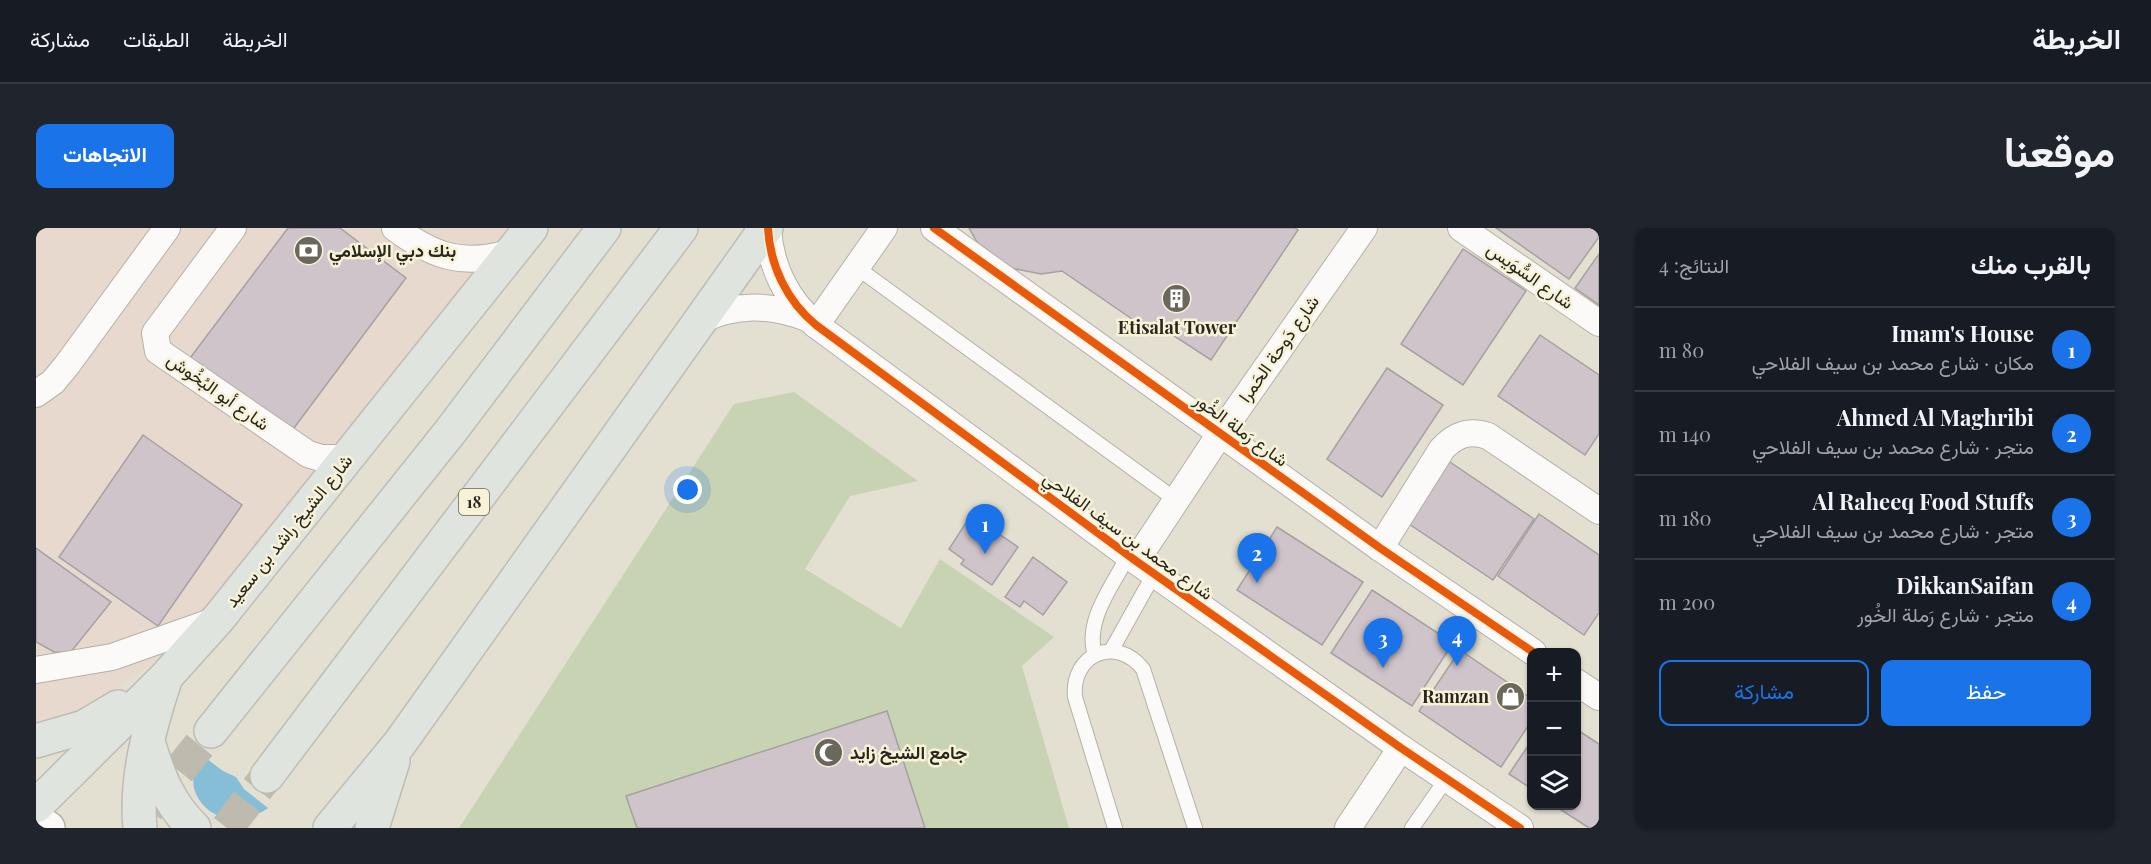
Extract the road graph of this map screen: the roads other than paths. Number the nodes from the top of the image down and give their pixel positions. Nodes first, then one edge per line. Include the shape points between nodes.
1 (167, 228) edge
2 (233, 228) edge
3 (395, 228) edge
4 (604, 228) edge
5 (681, 228) edge
6 (767, 228) edge
7 (884, 228) edge
8 (934, 228) edge
9 (1364, 228) edge
10 (1461, 228) edge
11 (523, 237) edge
12 (856, 267) junction
13 (699, 321) junction
14 (812, 321) junction
15 (1599, 323) edge
16 (36, 394) edge
17 (1220, 434) junction
18 (348, 458) junction
19 (1176, 500) junction
20 (1599, 511) edge
21 (1380, 548) junction
22 (1139, 564) junction
23 (218, 620) junction
24 (1527, 648) edge
25 (1111, 651) junction
26 (1095, 655) junction
27 (36, 670) edge
28 (165, 678) junction
29 (1581, 685) edge
30 (1599, 697) edge
31 (211, 730) tunnel mouth
32 (147, 740) junction
33 (36, 741) edge
34 (400, 743) junction
35 (1401, 748) junction
36 (267, 776) tunnel mouth
37 (1447, 778) junction
38 (350, 802) junction
39 (36, 806) edge
40 (36, 821) edge
41 (48, 828) edge
42 (140, 828) edge
43 (194, 828) edge
44 (310, 828) edge
45 (330, 828) edge
46 (372, 828) edge
47 (1115, 828) edge
48 (1195, 828) edge
49 (1347, 828) edge
50 (1412, 828) edge
51 (1520, 828) edge

1 - 16 street via 67,365
2 - 18 street, شارع أبو البُخُوش via 155,333 156,345 163,355 308,454
3 - 11 street via 424,248 466,260 488,259
4 - 31 main road via 450,432
5 - 36 main road, 18
6 - 13 main road
6 - 14 street, شارع محمد بن سيف الفلاحي via 778,275 796,305
7 - 12 street
8 - 17 street, شارع رَملة الخُور
9 - 17 street, شارع دَوحة الحَمرا
10 - 15 street, شارع السُّوَيس
11 - 18 main road, شارع الشيخ راشد بن سعيد
12 - 14 street
12 - 19 lane
13 - 14 street, شارع محمد بن سيف الفلاحي via 751,306 787,310
13 - 34 main road
14 - 22 street, شارع محمد بن سيف الفلاحي
17 - 19 street, شارع دَوحة الحَمرا
17 - 21 street, شارع رَملة الخُور
18 - 23 main road, شارع الشيخ راشد بن سعيد
19 - 22 street, شارع دَوحة الحَمرا
20 - 21 street via 1488,436 1467,433 1456,436 1442,449
21 - 24 street, شارع رَملة الخُور
22 - 25 lane
22 - 26 lane via 1093,627
22 - 35 street, شارع محمد بن سيف الفلاحي
23 - 27 street via 112,657
23 - 28 main road, شارع الشيخ راشد بن سعيد
25 - 26 lane
25 - 48 lane via 1130,656 1143,669
26 - 47 lane via 1076,677 1074,697
28 - 32 main road
28 - 33 main road via 84,727
28 - 39 main road, شارع الشيخ راشد بن سعيد
29 - 30 street
32 - 42 main road
32 - 43 main road via 168,798
34 - 38 main road
34 - 46 main road
35 - 37 street, شارع محمد بن سيف الفلاحي
35 - 49 street
37 - 50 lane
37 - 51 street, شارع محمد بن سيف الفلاحي
38 - 44 main road
38 - 45 main road
40 - 41 main road

